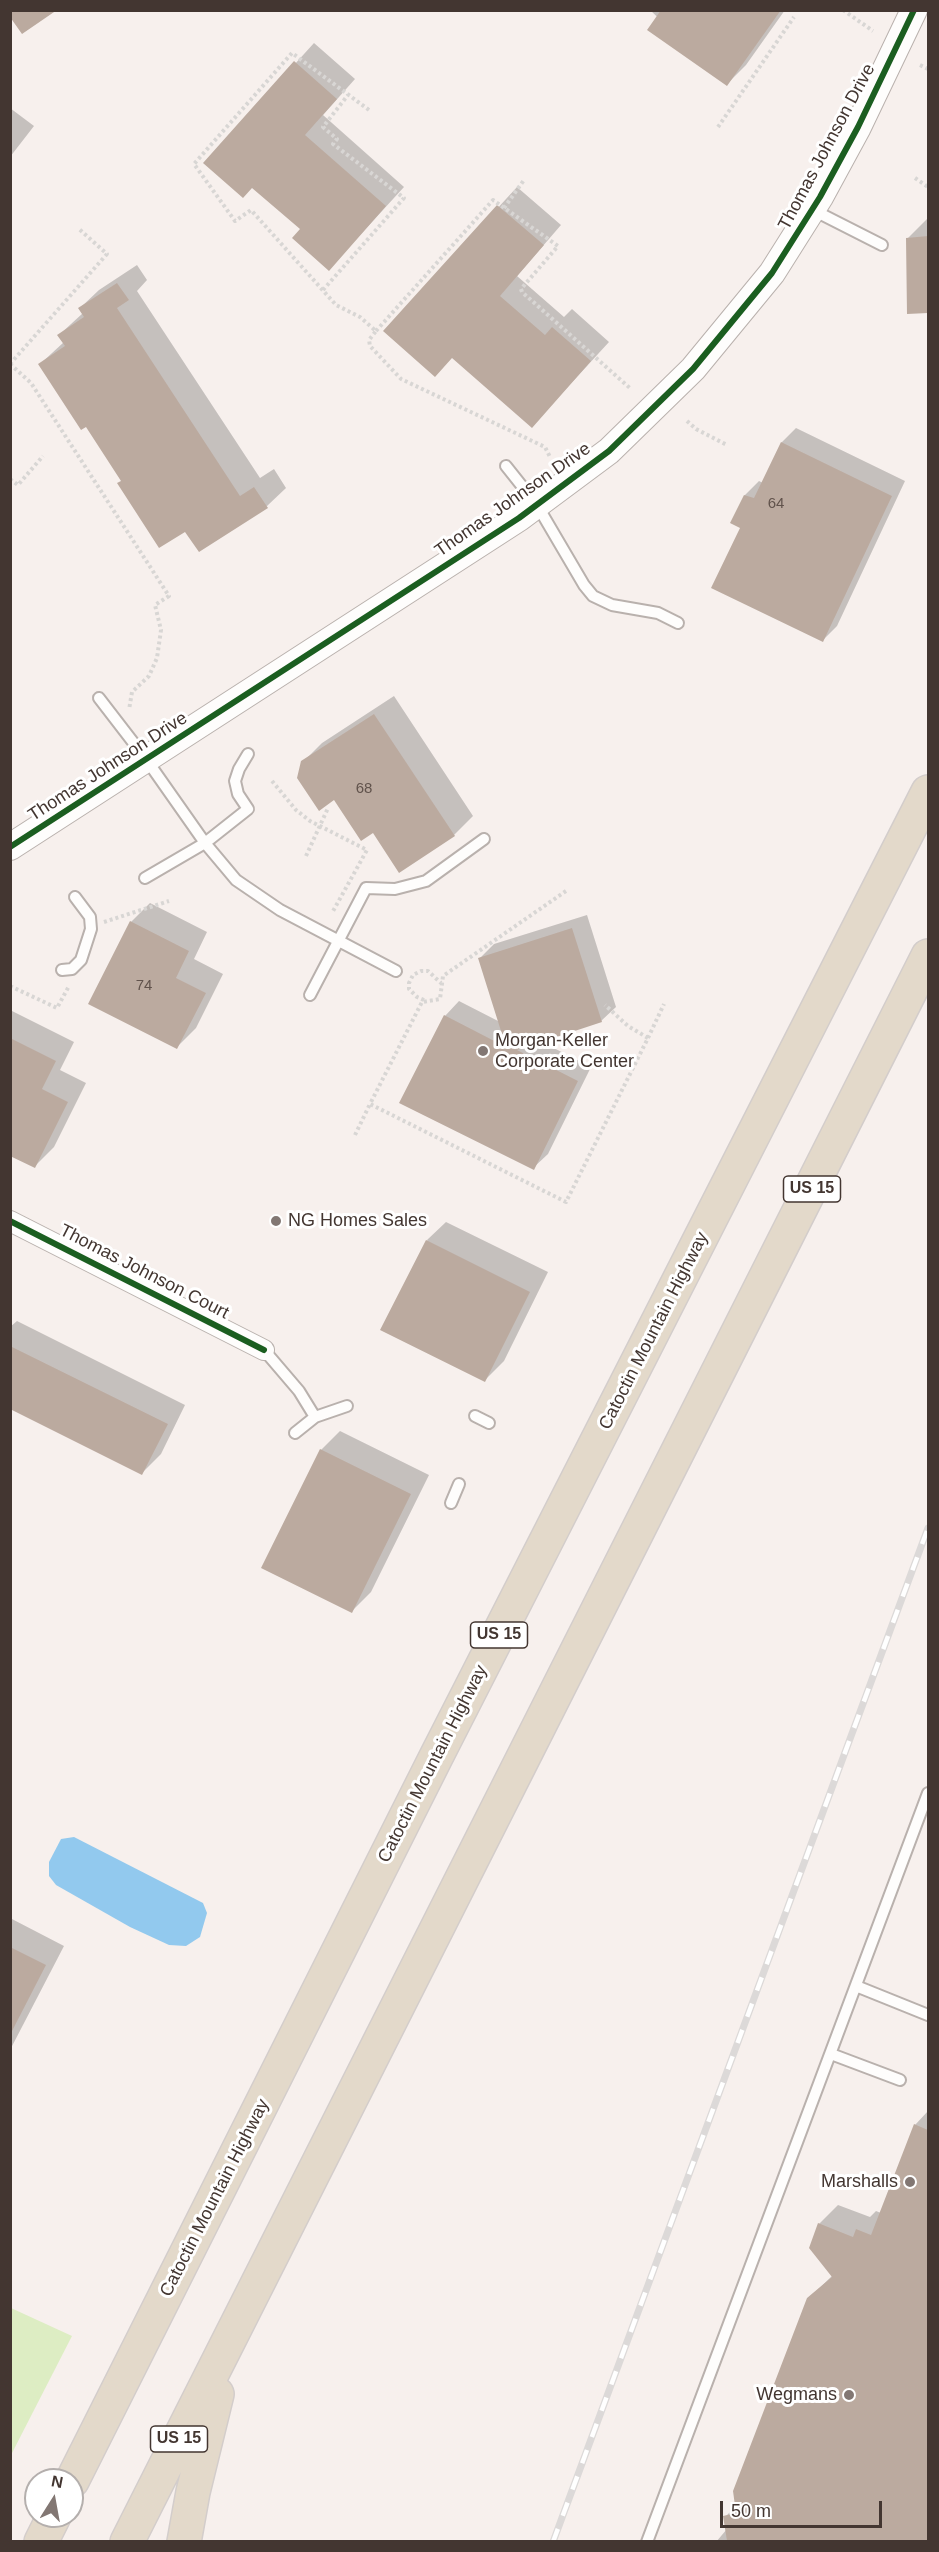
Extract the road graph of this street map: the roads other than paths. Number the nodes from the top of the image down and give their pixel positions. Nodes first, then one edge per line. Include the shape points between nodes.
1 (914, 10) edge
2 (813, 210) junction
3 (882, 245) dead end
4 (506, 466) dead end
5 (537, 505) junction
6 (678, 623) dead end
7 (99, 698) dead end
8 (248, 754) dead end
9 (146, 759) junction
10 (928, 792) edge
11 (484, 839) dead end
12 (205, 843) junction
13 (10, 847) edge
14 (146, 878) dead end
15 (75, 897) dead end
16 (338, 940) junction
17 (928, 956) edge
18 (62, 970) dead end
19 (396, 971) dead end
20 (310, 995) dead end
21 (10, 1221) edge
22 (264, 1350) joint
23 (347, 1406) dead end
24 (475, 1416) dead end
25 (315, 1417) junction
26 (489, 1423) dead end
27 (295, 1433) dead end
28 (459, 1484) dead end
29 (451, 1503) dead end
30 (928, 1793) edge
31 (856, 1986) junction
32 (928, 2015) edge
33 (831, 2055) junction
34 (900, 2080) dead end
35 (231, 2336) junction
36 (79, 2468) edge
37 (127, 2541) edge
38 (184, 2541) edge
39 (647, 2541) edge

1 - 2 street, Thomas Johnson Drive
2 - 3 lane
2 - 5 street, Thomas Johnson Drive via 772,273 693,369 609,451
4 - 5 lane
5 - 6 lane via 593,596 612,605 658,613
5 - 9 street, Thomas Johnson Drive
7 - 9 lane
8 - 12 lane via 235,781 238,795 248,809
9 - 12 lane
9 - 13 street, Thomas Johnson Drive
10 - 36 highway, Catoctin Mountain Highway / US 15
11 - 16 lane via 426,881 395,890 366,888
12 - 14 lane
12 - 16 lane via 236,879 280,910
15 - 18 lane via 90,917 91,928 81,960 72,969
16 - 19 lane
16 - 20 lane
17 - 35 highway, US 15
21 - 22 street, Thomas Johnson Court
22 - 25 lane via 299,1391
23 - 25 lane
24 - 26 lane
25 - 27 lane
28 - 29 lane
30 - 31 lane
31 - 32 lane
31 - 33 lane
33 - 34 lane
33 - 39 lane
35 - 37 highway, US 15
35 - 38 highway

